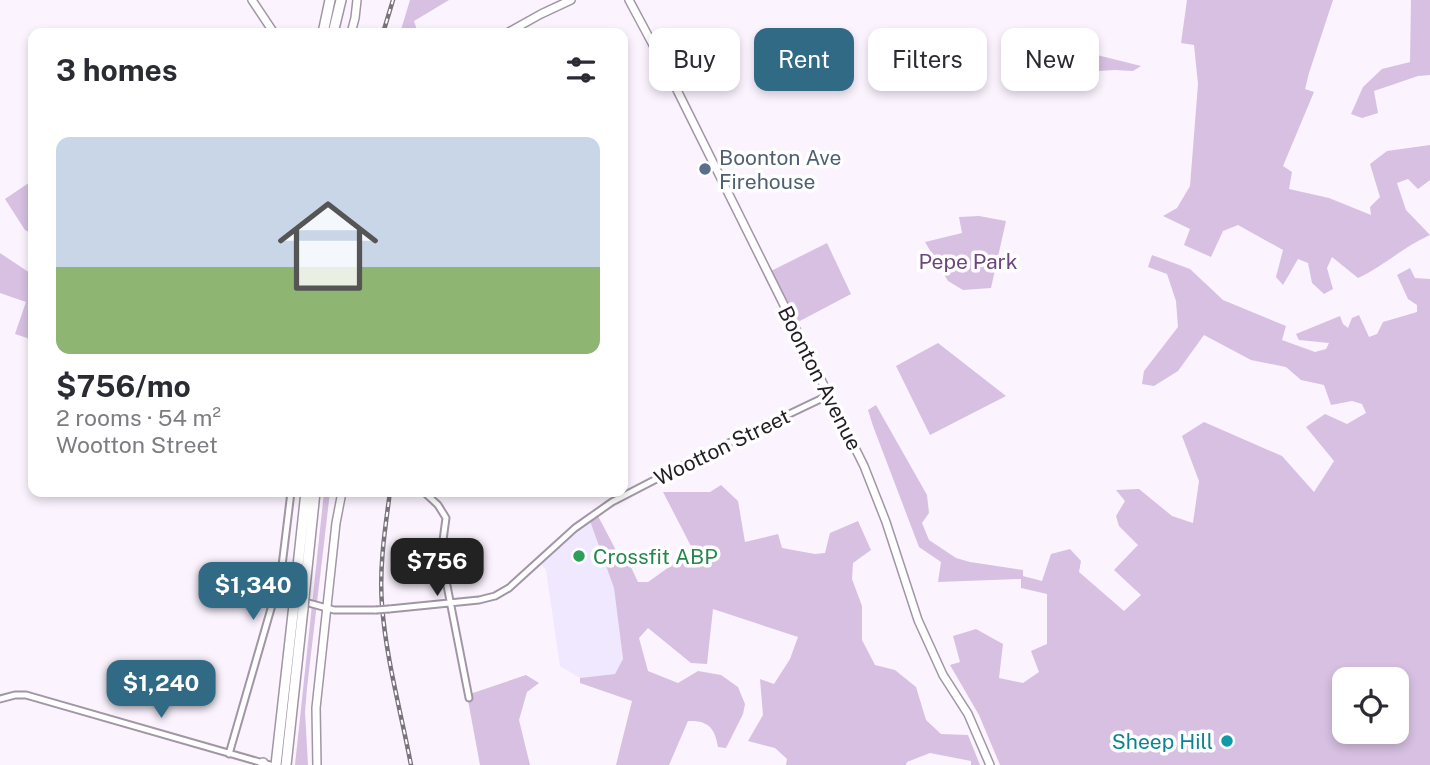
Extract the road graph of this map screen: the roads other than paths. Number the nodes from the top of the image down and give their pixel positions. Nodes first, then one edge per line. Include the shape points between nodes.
1 (252, 0) edge
2 (330, 0) edge
3 (341, 0) edge
4 (357, 0) edge
5 (571, 0) edge
6 (629, 0) edge
7 (271, 28) edge
8 (324, 28) edge
9 (334, 28) edge
10 (352, 28) edge
11 (516, 28) edge
12 (829, 395) junction
13 (628, 494) edge
14 (290, 497) edge
15 (306, 497) edge
16 (314, 497) edge
17 (341, 497) edge
18 (429, 497) edge
19 (622, 497) edge
20 (276, 594) junction
21 (299, 595) junction
22 (451, 603) junction
23 (326, 608) junction
24 (468, 698) dead end
25 (0, 699) edge
26 (229, 754) junction
27 (274, 764) edge
28 (317, 765) edge
29 (990, 765) edge

1 - 7 main road
2 - 8 highway
3 - 9 highway
4 - 10 main road
5 - 11 main road
6 - 12 main road, Boonton Avenue
12 - 13 street, Wootton Street
12 - 29 main road, Boonton Avenue via 864,466 934,658 968,714
14 - 20 street
15 - 21 highway
16 - 21 highway
17 - 23 main road
18 - 22 street via 446,518 441,555
19 - 22 street, Wootton Street via 562,538 502,592
20 - 23 street, Wootton Street
20 - 26 street
21 - 27 highway, bridge
22 - 23 street, Wootton Street, bridge via 376,610
22 - 24 street
23 - 28 main road via 316,708
25 - 26 street via 26,695
26 - 27 street

